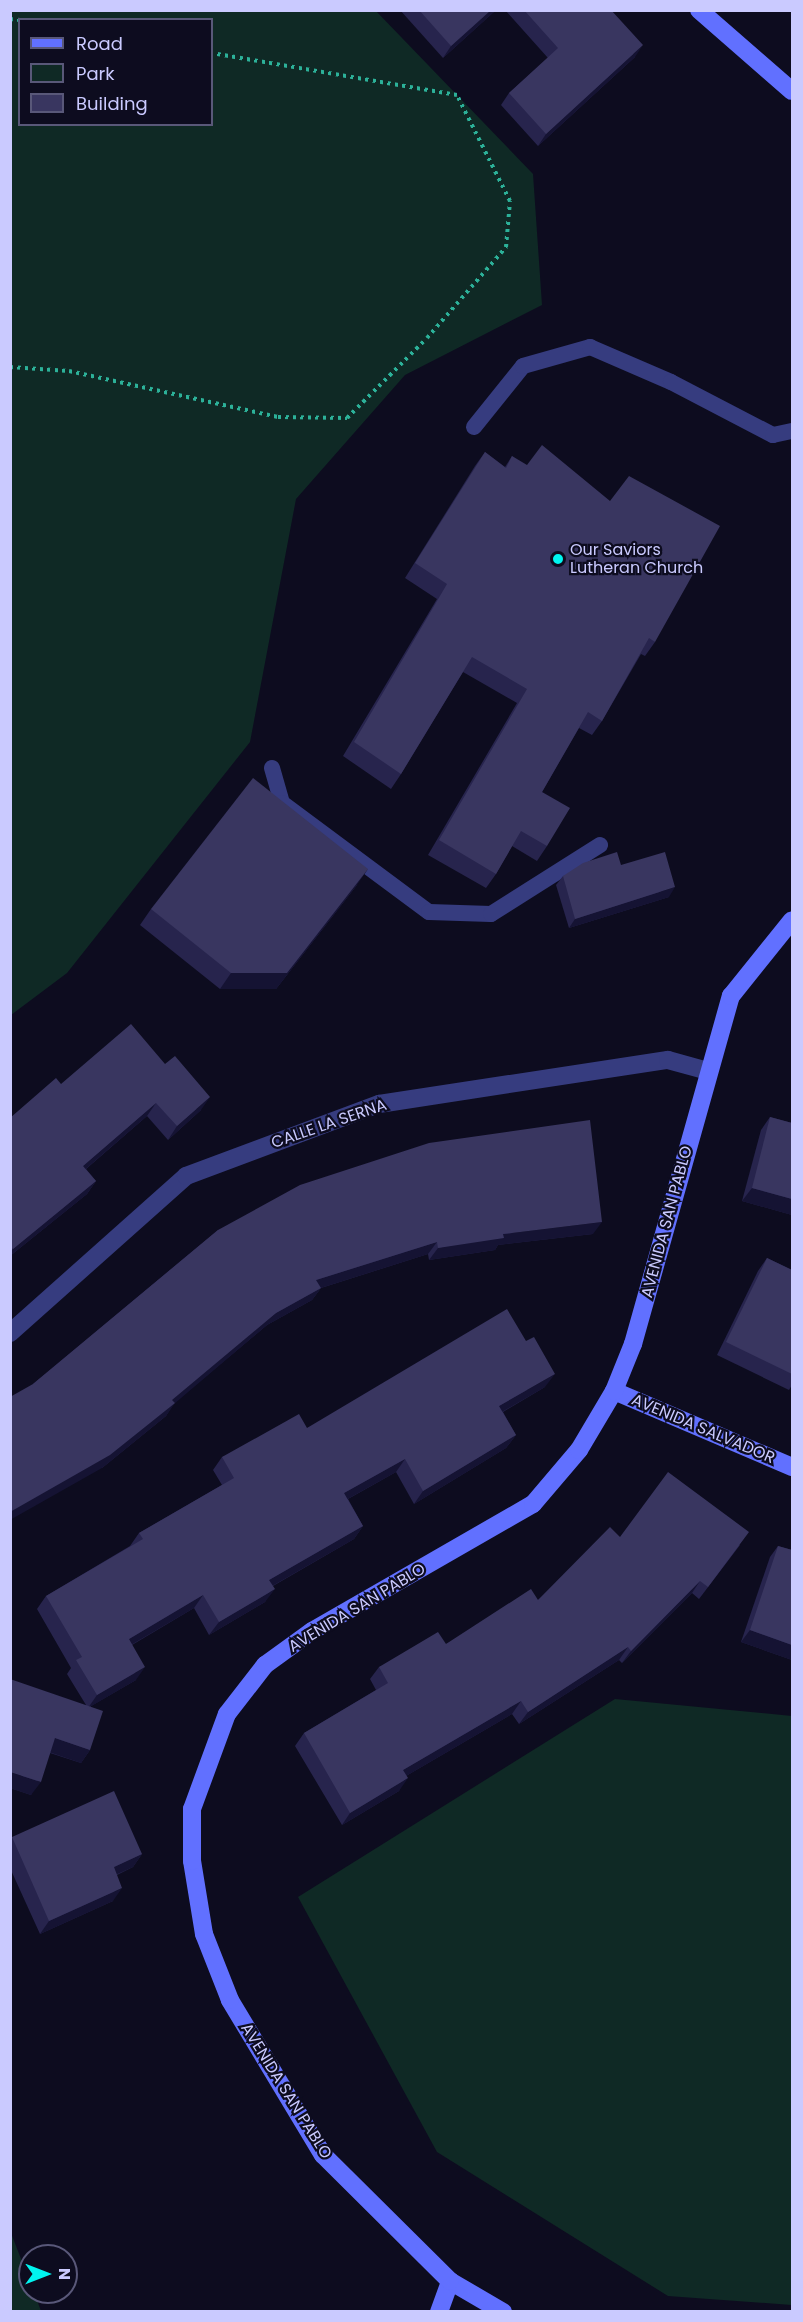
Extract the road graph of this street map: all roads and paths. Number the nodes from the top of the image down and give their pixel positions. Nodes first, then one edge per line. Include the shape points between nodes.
1 (699, 10) edge
2 (213, 53) edge
3 (792, 91) edge
4 (10, 368) edge
5 (474, 427) dead end
6 (792, 431) edge
7 (272, 768) dead end
8 (600, 845) dead end
9 (792, 920) edge
10 (708, 1071) junction
11 (10, 1333) edge
12 (614, 1391) junction
13 (792, 1467) edge
14 (450, 2282) junction
15 (439, 2312) edge
16 (503, 2312) edge

1 - 3 street
2 - 4 path via 457,95 510,201 506,247 427,338 347,418 278,417 69,371
5 - 6 lane via 524,366 590,347 671,382 773,435
7 - 8 lane via 282,803 429,912 491,914
9 - 10 street, AVENIDA SAN PABLO via 731,996
10 - 11 street, CALLE LA SERNA via 668,1060 379,1104 207,1168 186,1176
10 - 12 street, AVENIDA SAN PABLO via 633,1344
12 - 13 street, AVENIDA SALVADOR
12 - 14 street, AVENIDA SAN PABLO via 579,1450 533,1504 312,1631 265,1665 227,1714 206,1762 192,1809 192,1861 204,1934 230,2000 323,2155
14 - 15 street
14 - 16 street, AVENIDA SAN PABLO

